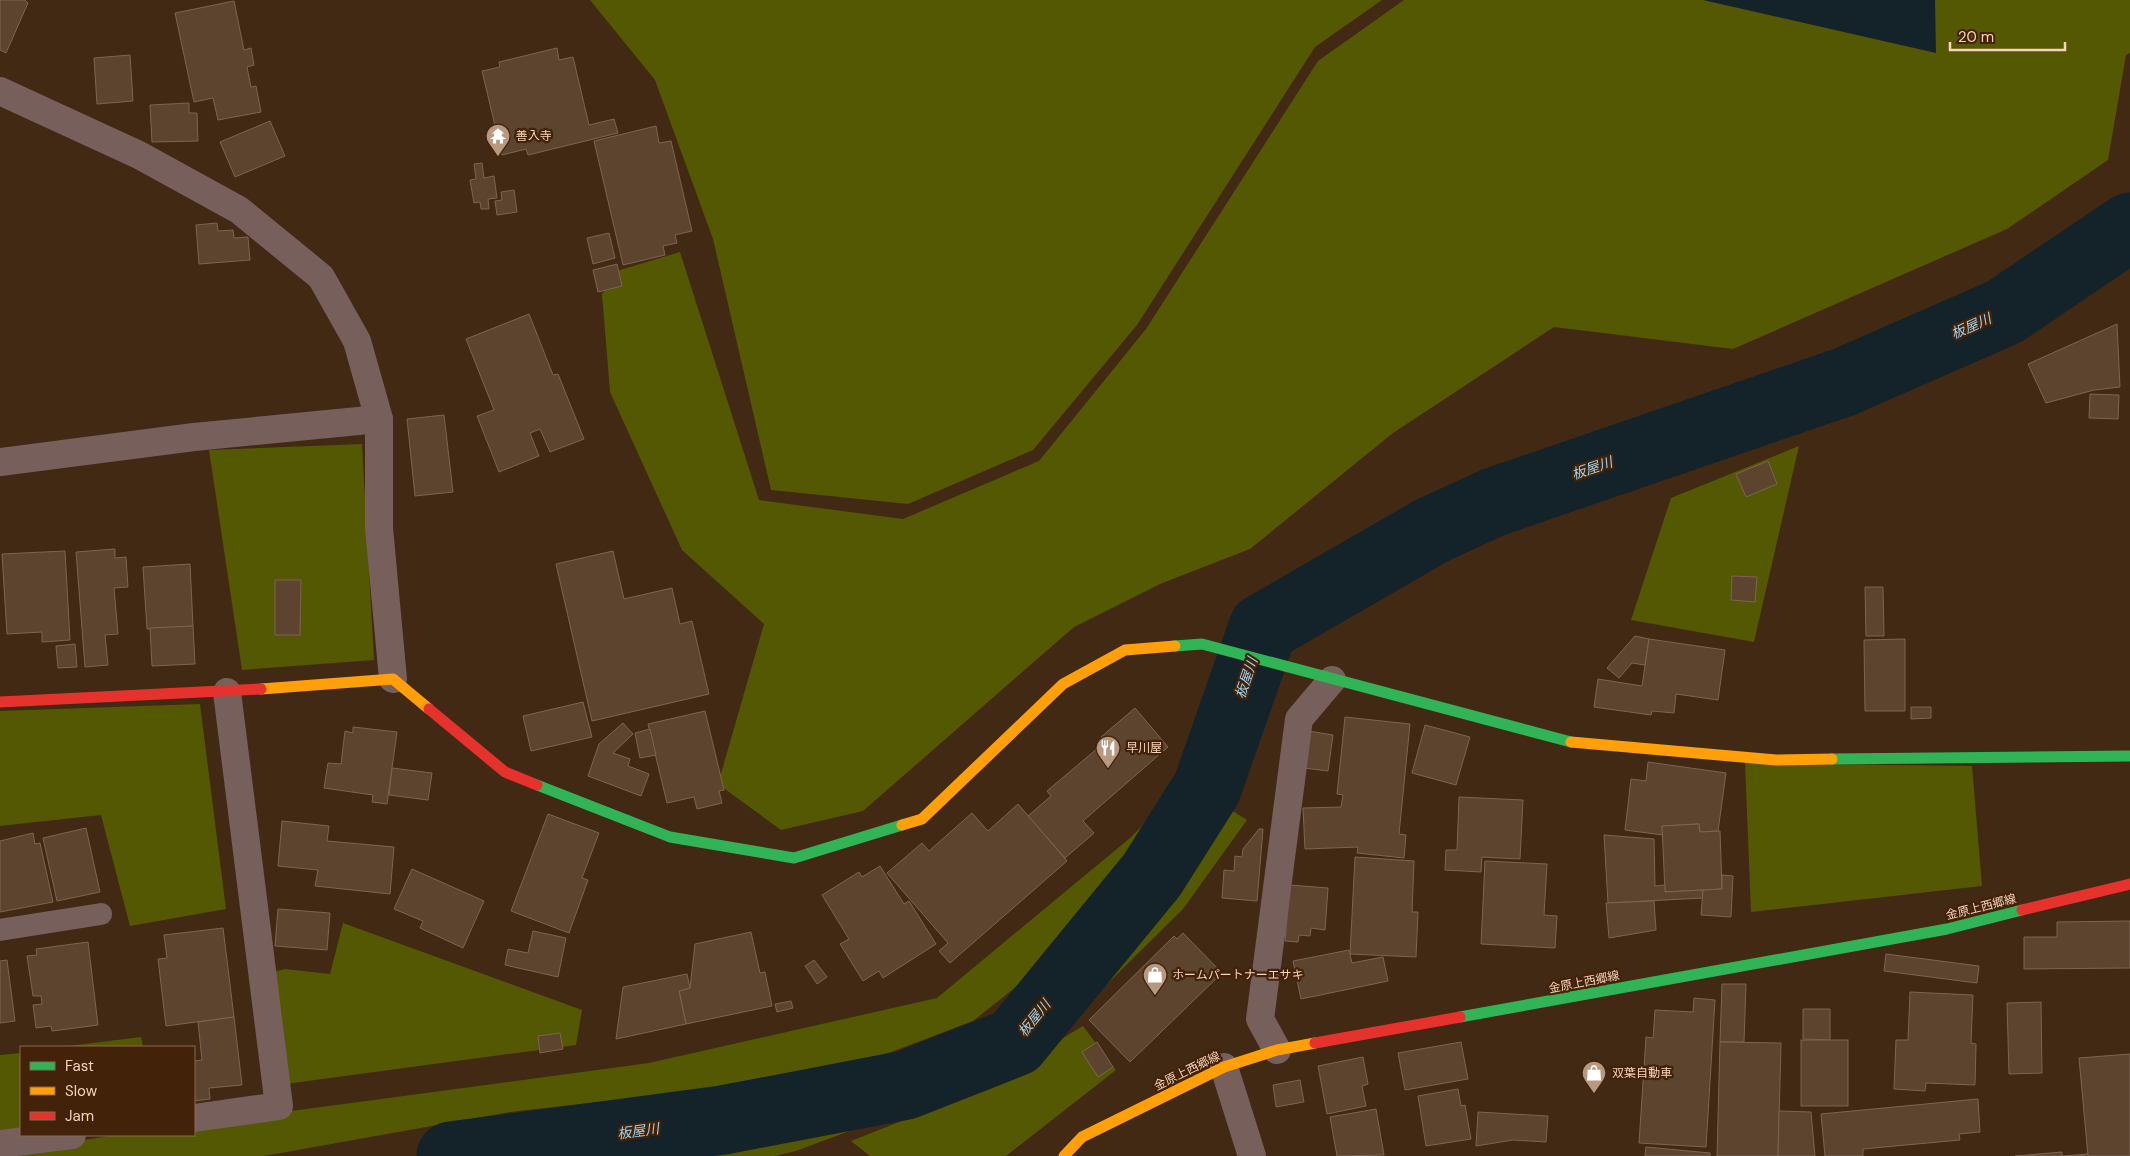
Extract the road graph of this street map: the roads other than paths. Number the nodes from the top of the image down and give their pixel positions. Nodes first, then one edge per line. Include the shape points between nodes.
1 (0, 91) edge
2 (379, 419) junction
3 (0, 462) edge
4 (1323, 677) junction
5 (393, 679) junction
6 (227, 692) junction
7 (0, 702) edge
8 (2130, 756) edge
9 (2130, 884) edge
10 (101, 914) dead end
11 (0, 930) edge
12 (1277, 1050) junction
13 (1224, 1068) junction
14 (195, 1118) edge
15 (64, 1136) edge
16 (0, 1144) edge
17 (1064, 1156) edge
18 (1252, 1156) edge

1 - 2 street via 139,155 238,210 322,277 357,341
2 - 3 street via 194,437
2 - 5 street via 379,528
4 - 5 street via 1202,644 1125,650 1063,684 922,819 794,858 670,837 506,772
4 - 8 street via 1571,742 1776,760
4 - 12 street via 1299,719 1260,1019
5 - 6 street
6 - 7 street
6 - 14 street via 279,1106
9 - 12 street, 金原上西郷線 via 1947,930
10 - 11 lane
12 - 13 street, 金原上西郷線
13 - 17 street, 金原上西郷線 via 1082,1137
13 - 18 street
15 - 16 street

